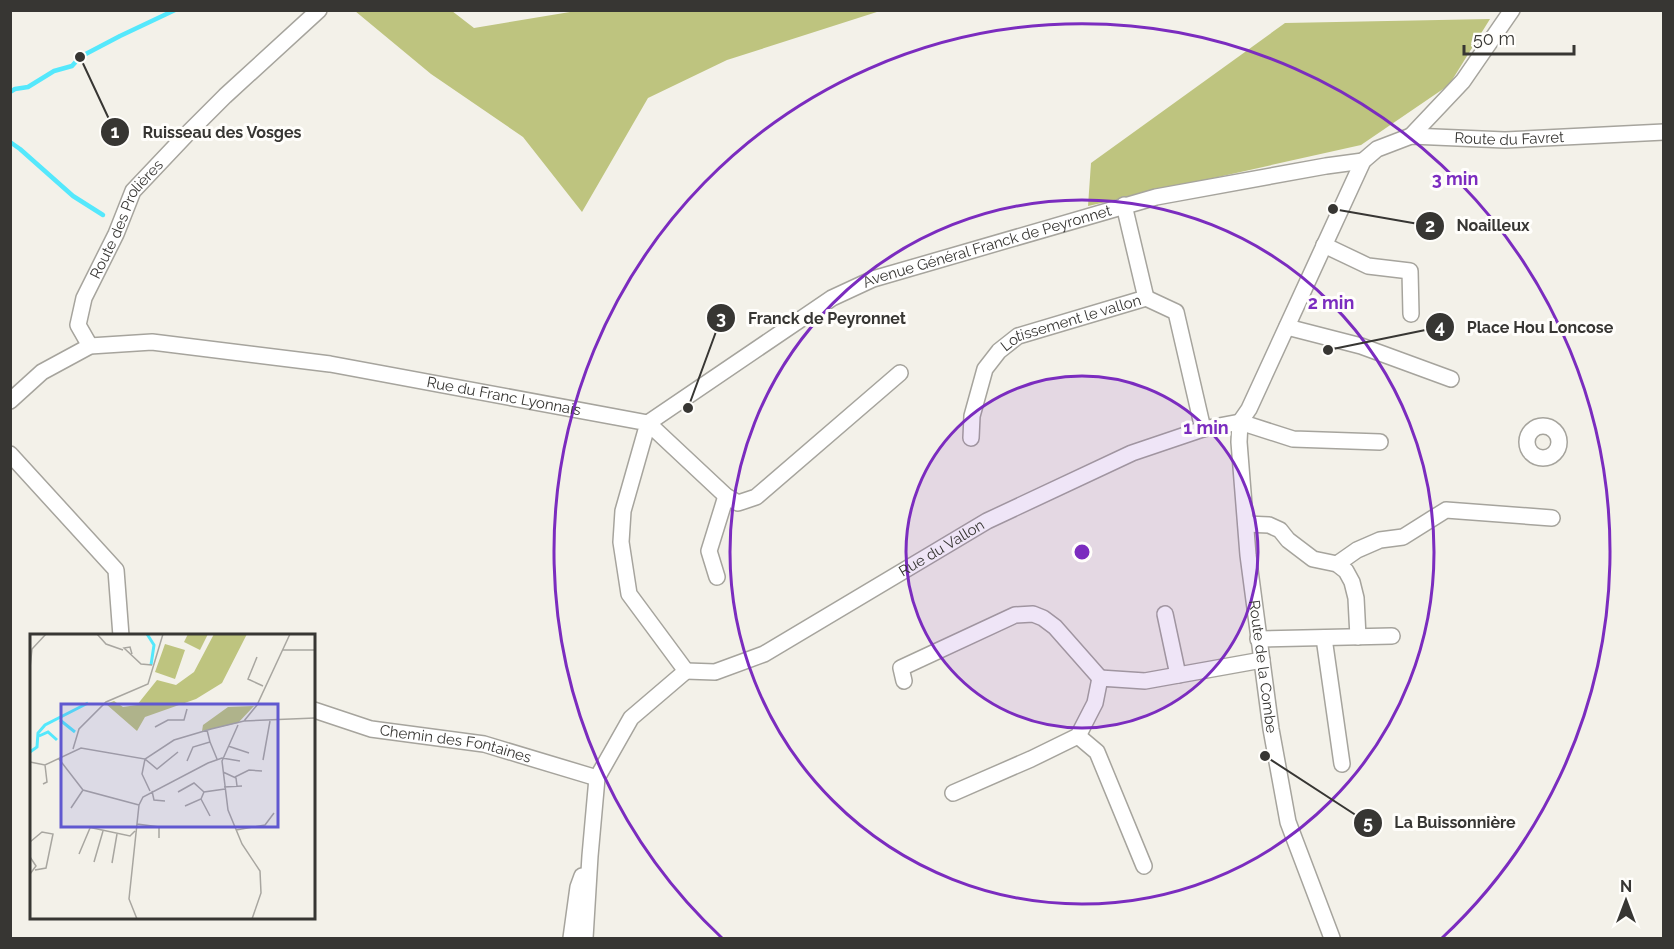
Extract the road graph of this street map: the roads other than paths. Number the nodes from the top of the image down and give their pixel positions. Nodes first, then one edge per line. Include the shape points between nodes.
1 (319, 10) edge
2 (1512, 10) edge
3 (1664, 132) edge
4 (1411, 136) junction
5 (1364, 161) junction
6 (1124, 205) junction
7 (1324, 245) junction
8 (1146, 298) junction
9 (1411, 314) dead end
10 (1287, 327) junction
11 (90, 346) junction
12 (900, 373) dead end
13 (1450, 379) dead end
14 (10, 401) edge
15 (1240, 422) junction
16 (648, 423) junction
17 (1203, 429) junction
18 (971, 438) dead end
19 (1380, 442) dead end
20 (10, 454) edge
21 (726, 496) junction
22 (1552, 518) dead end
23 (1246, 524) junction
24 (1337, 564) junction
25 (717, 577) dead end
26 (1165, 614) dead end
27 (120, 634) edge
28 (1392, 636) dead end
29 (1358, 637) junction
30 (1324, 638) junction
31 (1258, 639) junction
32 (1262, 660) junction
33 (686, 672) junction
34 (1178, 675) junction
35 (1100, 678) junction
36 (904, 681) dead end
37 (315, 710) edge
38 (1078, 736) junction
39 (1342, 764) dead end
40 (597, 778) junction
41 (953, 793) dead end
42 (590, 856) junction
43 (1144, 866) dead end
44 (571, 939) edge
45 (585, 939) edge
46 (1332, 939) edge

1 - 11 street, Route des Prolières via 225,96 133,191 84,298 78,325
2 - 4 street via 1463,81
3 - 4 street, Route du Favret via 1505,140
4 - 5 street, Route du Favret via 1377,149
5 - 6 street, Avenue Général Franck de Peyronnet via 1155,196
5 - 7 street
6 - 8 street, Lotissement le vallon
6 - 16 street, Avenue Général Franck de Peyronnet via 873,279 832,298
7 - 9 street via 1368,266 1410,271
7 - 10 street
8 - 17 street via 1176,312
8 - 18 street, Lotissement le vallon via 1018,336 999,351 985,369 972,416
10 - 13 street via 1361,346
10 - 15 street
11 - 14 street via 42,372
11 - 16 street, Rue du Franc Lyonnais via 152,342 330,364
12 - 21 street via 756,497 738,503
15 - 17 street, Rue du Vallon
15 - 19 street via 1293,439
15 - 23 street, Route de la Combe
16 - 21 street
16 - 33 street via 623,511 621,542 629,594
17 - 33 street, Rue du Vallon via 1132,453 987,522 764,654 715,672
20 - 27 street via 116,570
21 - 25 street via 709,551
22 - 24 street via 1446,510 1403,537 1380,540
23 - 24 street via 1269,525 1313,559
23 - 31 street, Route de la Combe
24 - 29 street via 1352,582
26 - 34 street
28 - 29 street
29 - 30 street
30 - 31 street
30 - 39 street
31 - 32 street, Route de la Combe
32 - 34 street
32 - 46 street, Route de la Combe via 1288,822
33 - 40 street via 631,718
34 - 35 street via 1144,681
35 - 36 street via 1055,627 1033,614 1022,614 901,668
35 - 38 street via 1095,703
37 - 40 street, Chemin des Fontaines via 371,729 484,744
38 - 41 street
38 - 43 street via 1097,752
40 - 42 street
42 - 44 street via 578,887
42 - 45 street

